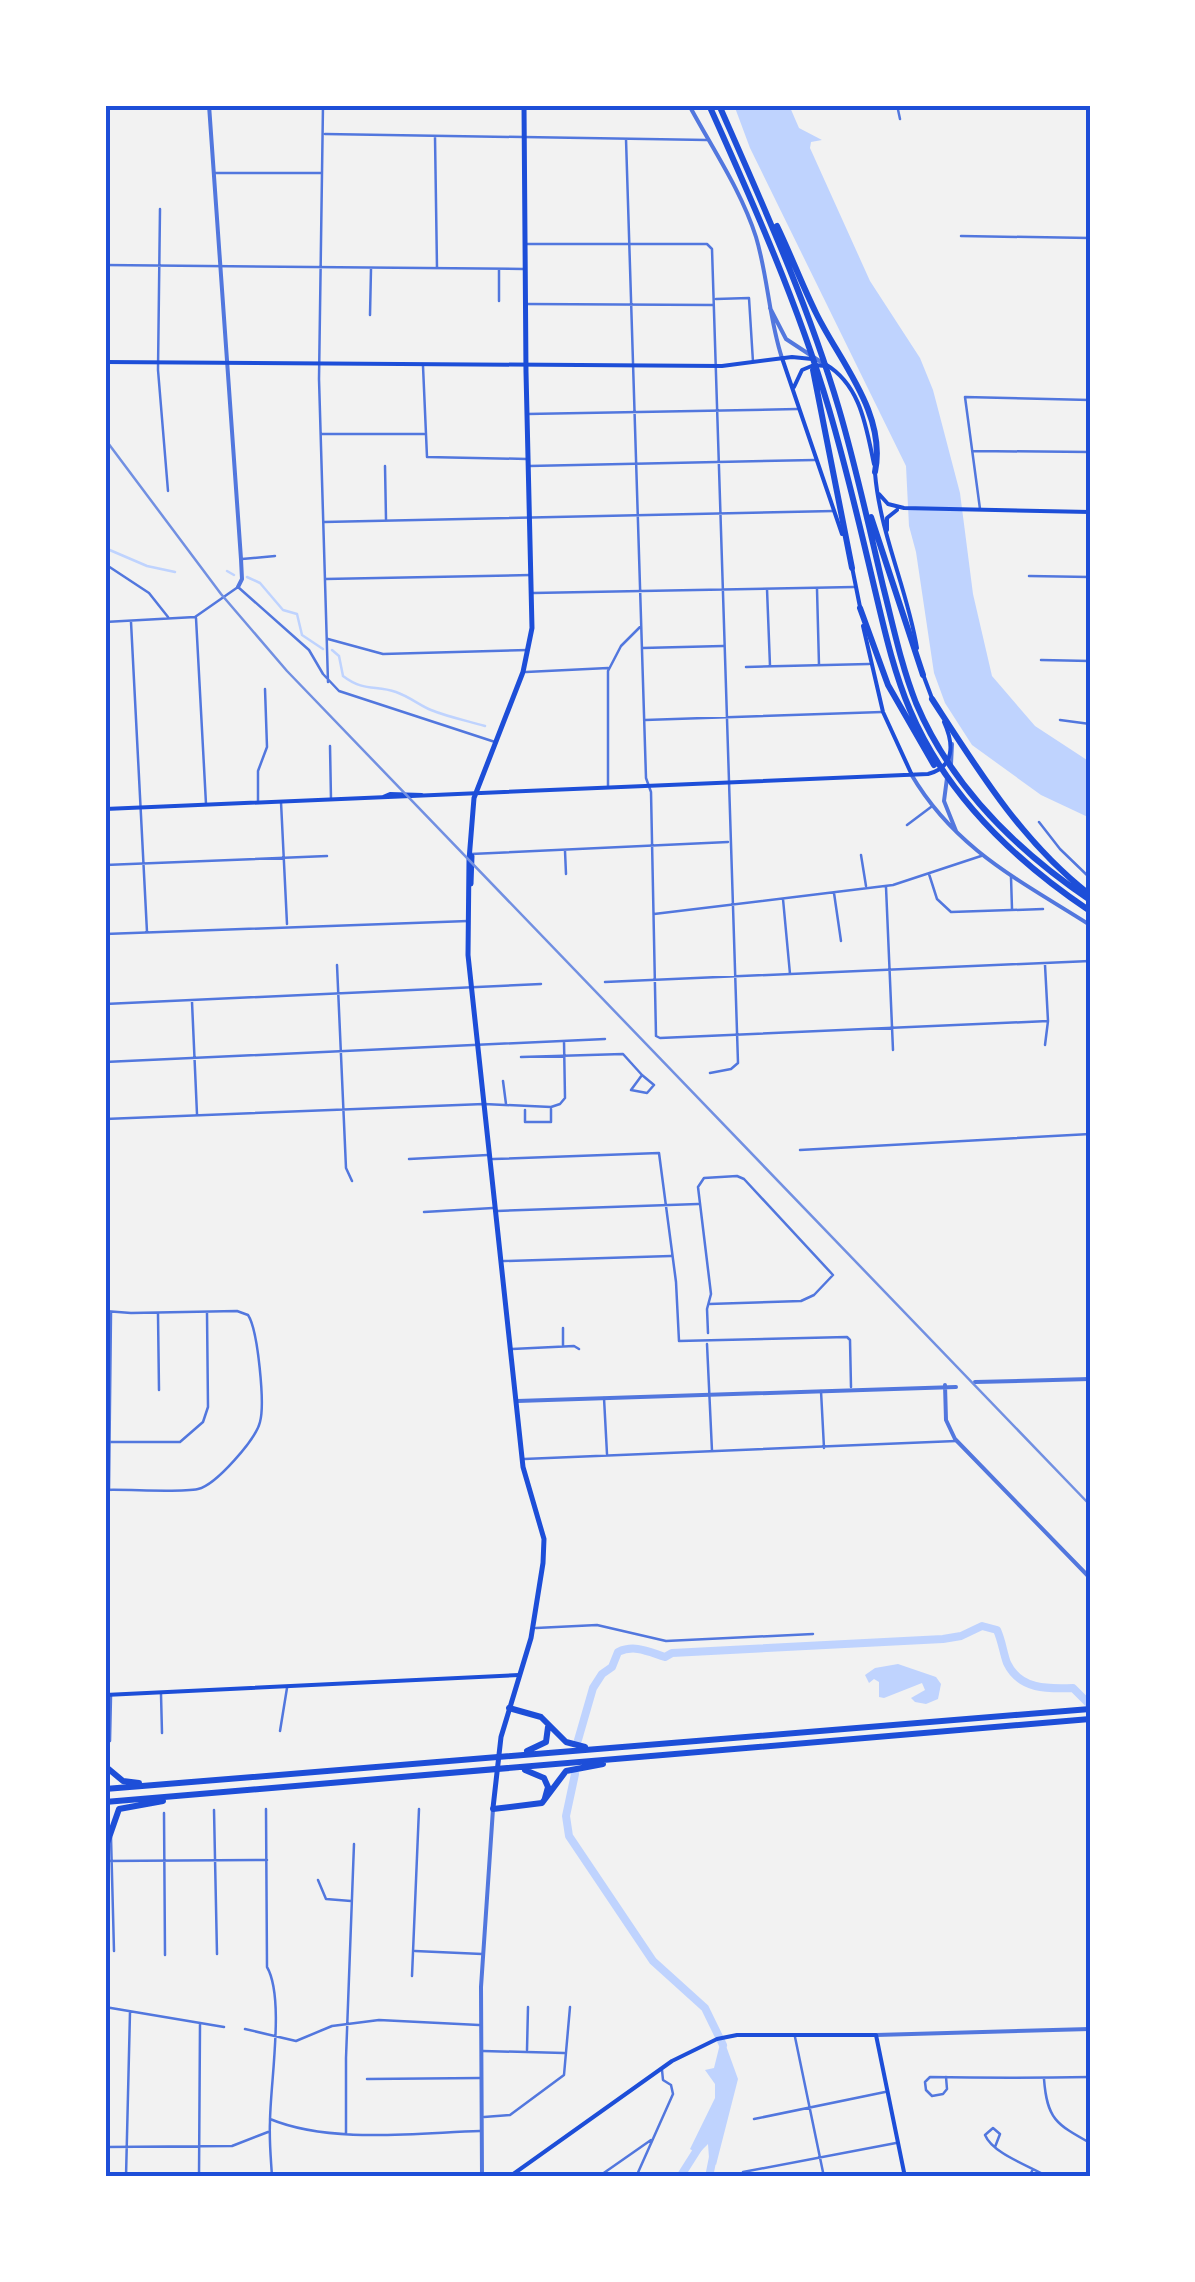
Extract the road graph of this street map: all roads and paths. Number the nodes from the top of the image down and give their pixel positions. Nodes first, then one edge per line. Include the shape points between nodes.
1 (209, 105) edge
2 (323, 105) edge
3 (524, 105) edge
4 (689, 105) edge
5 (709, 105) edge
6 (719, 105) edge
7 (897, 105) edge
8 (900, 118) dead end
9 (323, 134) junction
10 (436, 136) junction
11 (524, 138) junction
12 (626, 139) junction
13 (708, 140) junction
14 (214, 173) junction
15 (323, 173) junction
16 (752, 180) junction
17 (160, 209) dead end
18 (961, 236) dead end
19 (1090, 238) edge
20 (525, 244) junction
21 (630, 244) junction
22 (105, 266) edge
23 (159, 266) junction
24 (220, 266) junction
25 (321, 267) junction
26 (371, 267) junction
27 (437, 268) junction
28 (499, 269) junction
29 (525, 270) junction
30 (714, 299) junction
31 (499, 302) dead end
32 (526, 304) junction
33 (632, 304) junction
34 (768, 304) junction
35 (714, 305) junction
36 (370, 315) dead end
37 (805, 335) junction
38 (782, 358) junction
39 (105, 362) edge
40 (752, 362) junction
41 (821, 362) junction
42 (158, 363) junction
43 (227, 363) junction
44 (319, 364) junction
45 (423, 364) junction
46 (526, 364) junction
47 (634, 365) junction
48 (716, 366) junction
49 (835, 370) junction
50 (795, 394) junction
51 (1090, 400) edge
52 (800, 409) junction
53 (718, 410) junction
54 (635, 412) junction
55 (527, 414) junction
56 (321, 434) junction
57 (425, 434) junction
58 (973, 451) junction
59 (1090, 452) edge
60 (817, 460) junction
61 (529, 462) junction
62 (719, 462) junction
63 (636, 463) junction
64 (385, 466) dead end
65 (875, 472) junction
66 (860, 488) junction
67 (877, 490) junction
68 (168, 491) dead end
69 (904, 508) junction
70 (980, 510) junction
71 (835, 511) junction
72 (1090, 512) edge
73 (720, 513) junction
74 (638, 515) junction
75 (531, 517) junction
76 (386, 521) junction
77 (324, 522) junction
78 (890, 550) junction
79 (275, 556) dead end
80 (241, 559) junction
81 (105, 564) edge
82 (852, 568) junction
83 (532, 575) junction
84 (1029, 576) dead end
85 (1090, 577) edge
86 (326, 579) junction
87 (238, 587) junction
88 (817, 587) junction
89 (856, 587) junction
90 (767, 588) junction
91 (723, 589) junction
92 (640, 590) junction
93 (533, 593) junction
94 (860, 608) junction
95 (196, 617) junction
96 (170, 619) junction
97 (131, 621) junction
98 (105, 622) edge
99 (641, 626) junction
100 (327, 639) junction
101 (724, 646) junction
102 (642, 648) junction
103 (529, 650) junction
104 (328, 656) junction
105 (1041, 660) dead end
106 (316, 661) junction
107 (1090, 661) edge
108 (871, 664) junction
109 (819, 665) junction
110 (770, 666) junction
111 (746, 667) dead end
112 (609, 668) junction
113 (523, 672) junction
114 (923, 675) junction
115 (328, 682) junction
116 (265, 690) dead end
117 (932, 699) junction
118 (883, 712) junction
119 (726, 718) junction
120 (644, 720) junction
121 (1060, 720) dead end
122 (1090, 724) edge
123 (950, 737) junction
124 (494, 742) junction
125 (330, 746) dead end
126 (902, 757) junction
127 (932, 758) junction
128 (891, 774) junction
129 (911, 774) junction
130 (928, 774) junction
131 (728, 781) junction
132 (648, 784) junction
133 (608, 786) junction
134 (475, 792) junction
135 (332, 799) junction
136 (281, 801) junction
137 (258, 802) junction
138 (206, 804) junction
139 (932, 806) junction
140 (140, 808) junction
141 (105, 809) edge
142 (1039, 822) dead end
143 (907, 825) dead end
144 (730, 842) junction
145 (966, 842) junction
146 (652, 846) junction
147 (565, 850) junction
148 (471, 854) junction
149 (861, 855) dead end
150 (328, 856) dead end
151 (981, 856) junction
152 (284, 857) junction
153 (142, 863) junction
154 (105, 865) edge
155 (928, 873) junction
156 (566, 874) dead end
157 (1011, 876) junction
158 (1090, 878) edge
159 (886, 885) junction
160 (866, 888) junction
161 (834, 891) junction
162 (782, 897) junction
163 (1090, 898) edge
164 (732, 904) junction
165 (1043, 909) dead end
166 (1012, 910) junction
167 (1090, 910) edge
168 (653, 914) junction
169 (469, 921) junction
170 (1090, 924) edge
171 (287, 927) junction
172 (146, 932) junction
173 (105, 934) edge
174 (841, 942) dead end
175 (1090, 961) edge
176 (1045, 963) junction
177 (338, 965) dead end
178 (890, 970) junction
179 (790, 974) junction
180 (734, 976) junction
181 (654, 981) junction
182 (606, 982) dead end
183 (541, 984) dead end
184 (471, 988) junction
185 (339, 994) junction
186 (192, 1000) junction
187 (105, 1004) edge
188 (1048, 1021) junction
189 (892, 1028) junction
190 (737, 1034) junction
191 (604, 1039) dead end
192 (564, 1043) junction
193 (1045, 1045) dead end
194 (478, 1046) junction
195 (893, 1050) dead end
196 (341, 1052) junction
197 (564, 1054) junction
198 (521, 1057) dead end
199 (195, 1058) junction
200 (105, 1062) edge
201 (710, 1074) dead end
202 (642, 1075) dead end
203 (503, 1082) dead end
204 (484, 1104) junction
205 (506, 1106) junction
206 (551, 1107) junction
207 (525, 1108) junction
208 (344, 1110) junction
209 (197, 1115) junction
210 (105, 1119) edge
211 (1090, 1134) edge
212 (800, 1150) dead end
213 (489, 1157) junction
214 (409, 1159) dead end
215 (352, 1180) dead end
216 (667, 1204) junction
217 (698, 1204) junction
218 (495, 1210) junction
219 (424, 1212) dead end
220 (673, 1256) junction
221 (500, 1262) junction
222 (709, 1304) junction
223 (105, 1310) edge
224 (111, 1312) junction
225 (158, 1312) junction
226 (207, 1312) junction
227 (563, 1328) dead end
228 (708, 1333) dead end
229 (707, 1342) junction
230 (563, 1346) junction
231 (510, 1349) junction
232 (579, 1349) dead end
233 (1090, 1379) edge
234 (979, 1384) dead end
235 (945, 1385) junction
236 (954, 1385) dead end
237 (851, 1389) junction
238 (158, 1390) dead end
239 (821, 1390) junction
240 (709, 1394) junction
241 (604, 1398) junction
242 (517, 1401) junction
243 (956, 1440) junction
244 (109, 1442) junction
245 (824, 1448) junction
246 (712, 1452) junction
247 (607, 1456) junction
248 (523, 1459) junction
249 (107, 1490) edge
250 (1090, 1578) edge
251 (534, 1628) junction
252 (812, 1634) dead end
253 (518, 1675) junction
254 (287, 1686) junction
255 (161, 1692) junction
256 (108, 1695) edge
257 (508, 1708) junction
258 (1088, 1709) edge
259 (1090, 1719) edge
260 (546, 1721) junction
261 (280, 1731) dead end
262 (162, 1733) dead end
263 (110, 1741) dead end
264 (596, 1749) junction
265 (702, 1751) junction
266 (504, 1756) junction
267 (105, 1766) edge
268 (502, 1769) junction
269 (155, 1785) junction
270 (105, 1790) edge
271 (198, 1794) junction
272 (105, 1802) edge
273 (542, 1803) junction
274 (266, 1808) dead end
275 (419, 1809) dead end
276 (492, 1809) junction
277 (214, 1810) dead end
278 (164, 1812) dead end
279 (105, 1818) edge
280 (111, 1831) junction
281 (354, 1844) dead end
282 (105, 1849) edge
283 (112, 1860) junction
284 (215, 1860) junction
285 (267, 1860) junction
286 (105, 1861) edge
287 (164, 1861) junction
288 (318, 1880) dead end
289 (353, 1902) junction
290 (114, 1951) dead end
291 (412, 1951) junction
292 (165, 1954) dead end
293 (216, 1954) dead end
294 (483, 1954) junction
295 (412, 1976) dead end
296 (528, 2006) dead end
297 (570, 2006) dead end
298 (105, 2007) edge
299 (130, 2012) junction
300 (347, 2023) junction
301 (200, 2024) junction
302 (224, 2026) dead end
303 (481, 2026) junction
304 (245, 2029) dead end
305 (1090, 2029) edge
306 (273, 2034) junction
307 (794, 2035) junction
308 (876, 2035) junction
309 (482, 2052) junction
310 (526, 2052) junction
311 (566, 2053) junction
312 (662, 2068) junction
313 (1090, 2077) edge
314 (482, 2078) junction
315 (946, 2078) junction
316 (1044, 2078) junction
317 (366, 2079) dead end
318 (887, 2091) junction
319 (811, 2108) junction
320 (483, 2117) junction
321 (270, 2119) junction
322 (754, 2119) dead end
323 (270, 2131) junction
324 (482, 2131) junction
325 (346, 2132) junction
326 (652, 2139) junction
327 (897, 2142) junction
328 (1090, 2144) edge
329 (105, 2147) edge
330 (126, 2147) junction
331 (199, 2147) junction
332 (995, 2148) dead end
333 (821, 2158) junction
334 (771, 2168) junction
335 (1034, 2168) junction
336 (742, 2174) edge
337 (126, 2177) edge
338 (199, 2177) edge
339 (272, 2177) edge
340 (482, 2177) edge
341 (509, 2177) edge
342 (598, 2177) edge
343 (636, 2177) edge
344 (772, 2177) edge
345 (824, 2177) edge
346 (904, 2177) edge
347 (1029, 2177) edge
348 (1048, 2177) edge

1 - 14 street
2 - 9 street
3 - 11 main road
4 - 13 street
5 - 37 highway
6 - 16 highway
7 - 8 street
9 - 10 street
9 - 15 street
10 - 11 street
10 - 27 street
11 - 12 street
11 - 20 main road
12 - 13 street
12 - 21 street
13 - 34 street via 750,222
14 - 15 street
14 - 24 street
15 - 25 street
16 - 65 highway via 862,396 875,438
16 - 66 highway via 809,316
17 - 23 street
18 - 19 street
20 - 21 street
20 - 29 main road
21 - 30 street via 707,244
21 - 33 street
22 - 23 street
23 - 24 street
23 - 42 street
24 - 25 street
24 - 43 street
25 - 26 street
25 - 44 street
26 - 27 street
26 - 36 street
27 - 28 street
28 - 29 street
28 - 31 street
29 - 32 main road
30 - 35 street
30 - 40 street via 749,298
32 - 33 street
32 - 46 main road
33 - 35 street
33 - 47 street
34 - 38 street
34 - 41 street via 782,334
35 - 48 street
37 - 82 highway
37 - 127 highway via 897,677
38 - 40 main road
38 - 41 main road
38 - 50 main road
39 - 42 main road
40 - 48 main road
41 - 49 main road
42 - 43 main road
42 - 68 street
43 - 44 main road
43 - 80 street
44 - 45 main road
44 - 56 street
45 - 46 main road
45 - 57 street
46 - 47 main road
46 - 55 main road
47 - 48 main road
47 - 54 street
48 - 53 street
49 - 50 main road via 806,367
49 - 65 main road via 859,406
50 - 52 main road
51 - 58 street via 965,397
52 - 53 street
52 - 60 main road
53 - 54 street
53 - 62 street
54 - 55 street
54 - 63 street
55 - 61 main road
56 - 57 street
56 - 77 street
57 - 61 street via 428,457
58 - 59 street
58 - 70 street
60 - 62 street
60 - 71 main road
61 - 63 street
61 - 75 main road
62 - 63 street
62 - 73 street
63 - 74 street
64 - 76 street
65 - 67 main road
66 - 114 highway
66 - 163 highway via 906,674 939,748 1015,841
67 - 69 main road via 888,504
67 - 78 main road
69 - 70 main road
69 - 78 main road via 887,518
70 - 72 main road
71 - 73 street
71 - 82 main road
73 - 74 street
73 - 91 street
74 - 75 street
74 - 92 street
75 - 76 street
75 - 83 main road
76 - 77 street
77 - 86 street
78 - 114 main road
79 - 80 street
80 - 87 street
81 - 96 street via 149,593
82 - 89 main road
83 - 86 street
83 - 93 main road
84 - 85 street
86 - 100 street
87 - 95 street
87 - 106 street
88 - 89 street
88 - 90 street
88 - 109 street
89 - 94 main road
90 - 91 street
90 - 110 street
91 - 92 street
91 - 101 street
92 - 93 street
92 - 99 street
93 - 103 main road
94 - 108 main road
94 - 127 highway via 884,676
95 - 96 street
95 - 138 street
96 - 97 street
97 - 98 street
97 - 140 street
99 - 102 street
99 - 112 street
100 - 103 street via 382,654
100 - 104 street
101 - 102 street
101 - 119 street
102 - 120 street
103 - 113 main road
104 - 106 street
104 - 115 street
105 - 107 street
106 - 115 street
108 - 109 street
108 - 118 main road
109 - 110 street
110 - 111 street
112 - 113 street
112 - 133 street
113 - 124 main road
114 - 117 main road
115 - 124 street via 338,691
116 - 137 street via 267,747 258,771
117 - 123 main road
117 - 163 highway via 1017,823
118 - 119 street
118 - 126 main road
119 - 120 street
119 - 131 street
120 - 132 street
121 - 122 street
123 - 130 main road via 946,764
123 - 145 street via 944,801
124 - 134 main road
125 - 135 street
126 - 128 main road via 902,767
126 - 129 main road
126 - 130 main road
127 - 167 highway via 1021,858
128 - 129 main road
128 - 131 main road
129 - 130 main road
129 - 139 street
131 - 132 main road
131 - 144 street
132 - 133 main road
132 - 146 street
133 - 134 main road
134 - 135 main road
134 - 148 main road
135 - 136 main road
136 - 137 main road
136 - 152 street
137 - 138 main road
138 - 140 main road
139 - 143 street
139 - 145 street
140 - 141 main road
140 - 153 street
142 - 158 street
144 - 146 street
144 - 164 street
145 - 151 street
146 - 147 street
146 - 168 street
147 - 148 street
147 - 156 street
148 - 169 main road
149 - 160 street
150 - 152 street
151 - 155 street
151 - 157 street
152 - 153 street
152 - 171 street
153 - 154 street
153 - 172 street
155 - 159 street
155 - 166 street via 947,910
157 - 166 street
157 - 170 street
159 - 160 street
159 - 178 street
160 - 161 street
161 - 162 street
161 - 174 street
162 - 164 street
162 - 179 street
164 - 168 street
164 - 180 street
165 - 166 street
168 - 181 street
169 - 171 street
169 - 184 main road
171 - 172 street
172 - 173 street
175 - 176 street
176 - 178 street
176 - 188 street
177 - 185 street
178 - 179 street
178 - 189 street
179 - 180 street
180 - 181 street
180 - 190 street
181 - 182 street
181 - 190 street via 656,1036
183 - 184 street
184 - 185 street
184 - 194 main road
185 - 186 street
185 - 196 street
186 - 187 street
186 - 199 street
188 - 189 street
188 - 193 street
189 - 190 street
189 - 195 street
190 - 201 street via 736,1065
191 - 192 street
192 - 194 street
192 - 197 street
194 - 196 street
194 - 204 main road
196 - 199 street
196 - 208 street
197 - 198 street
197 - 202 street via 623,1054
197 - 206 street via 565,1098
199 - 200 street
199 - 209 street
203 - 205 street
204 - 205 street
204 - 208 street
204 - 213 main road
205 - 207 street
206 - 207 street
206 - 207 street via 551,1122 525,1122
208 - 209 street
208 - 215 street
209 - 210 street
211 - 212 street
213 - 214 street
213 - 216 street via 660,1154
213 - 218 main road
216 - 217 street
216 - 218 street
216 - 220 street
217 - 222 street
217 - 222 street via 701,1180 740,1177 833,1275 800,1301
218 - 219 street
218 - 221 main road
220 - 221 street
220 - 229 street via 679,1341
221 - 231 main road
222 - 228 street
223 - 224 street
224 - 225 street
224 - 244 street
225 - 226 street
225 - 238 street
226 - 244 street via 203,1422 180,1442
226 - 249 street via 243,1313 253,1323 259,1428 202,1488
227 - 230 street
229 - 237 street via 848,1337
229 - 240 street
230 - 231 street
230 - 232 street
231 - 242 main road
233 - 234 street
235 - 236 street
235 - 237 street
235 - 243 street via 946,1420
237 - 239 street
239 - 240 street
239 - 245 street
240 - 241 street
240 - 246 street
241 - 242 street
241 - 247 street
242 - 248 main road
243 - 245 street
243 - 250 street
244 - 249 street
245 - 246 street
246 - 247 street
247 - 248 street
248 - 251 main road via 544,1539
251 - 252 street via 596,1626 665,1642
251 - 253 main road
253 - 254 main road
253 - 257 main road
254 - 255 main road
254 - 261 street
255 - 256 main road
255 - 262 street
256 - 263 street
257 - 260 highway
257 - 276 main road
258 - 264 highway
259 - 265 highway
260 - 264 highway via 566,1742
260 - 266 highway via 542,1746
264 - 266 highway
265 - 268 highway
265 - 273 highway via 570,1769
266 - 269 highway
267 - 269 highway via 123,1781
268 - 271 highway
268 - 273 highway via 540,1774 548,1787
269 - 270 highway
271 - 272 highway
271 - 280 highway via 122,1807
273 - 276 highway
274 - 285 street
275 - 291 street
276 - 294 street
277 - 284 street
278 - 287 street
279 - 280 highway
280 - 282 highway
280 - 283 street
281 - 289 street
283 - 286 street
283 - 287 street
283 - 290 street
284 - 285 street
284 - 287 street
284 - 293 street
285 - 306 street
287 - 292 street
288 - 289 street via 326,1900
289 - 300 street
291 - 294 street
291 - 295 street
294 - 303 street
296 - 310 street
297 - 311 street
298 - 299 street
299 - 301 street
299 - 330 street
300 - 303 street
300 - 306 street via 296,2040
300 - 325 street
301 - 302 street
301 - 331 street
303 - 309 street
304 - 306 street
305 - 308 street
306 - 321 street
307 - 308 main road
307 - 312 main road via 721,2038
307 - 319 street
308 - 318 main road
309 - 310 street
309 - 314 street
310 - 311 street
311 - 320 street via 562,2078 510,2115
312 - 326 street via 674,2090
312 - 341 main road
313 - 316 street
314 - 317 street
314 - 320 street
315 - 315 street via 943,2094 926,2090 930,2077
315 - 316 street
316 - 328 street via 1054,2120
318 - 319 street
318 - 327 main road
319 - 322 street
319 - 333 street
320 - 324 street
321 - 323 street
321 - 325 street
323 - 331 street via 232,2146
323 - 339 street
324 - 325 street
324 - 340 street
326 - 342 street
326 - 343 street
327 - 333 street
327 - 346 main road
329 - 330 street
330 - 331 street
330 - 337 street
331 - 338 street
332 - 335 street
333 - 334 street
333 - 345 street
334 - 336 street
334 - 344 street
335 - 347 street
335 - 348 street

